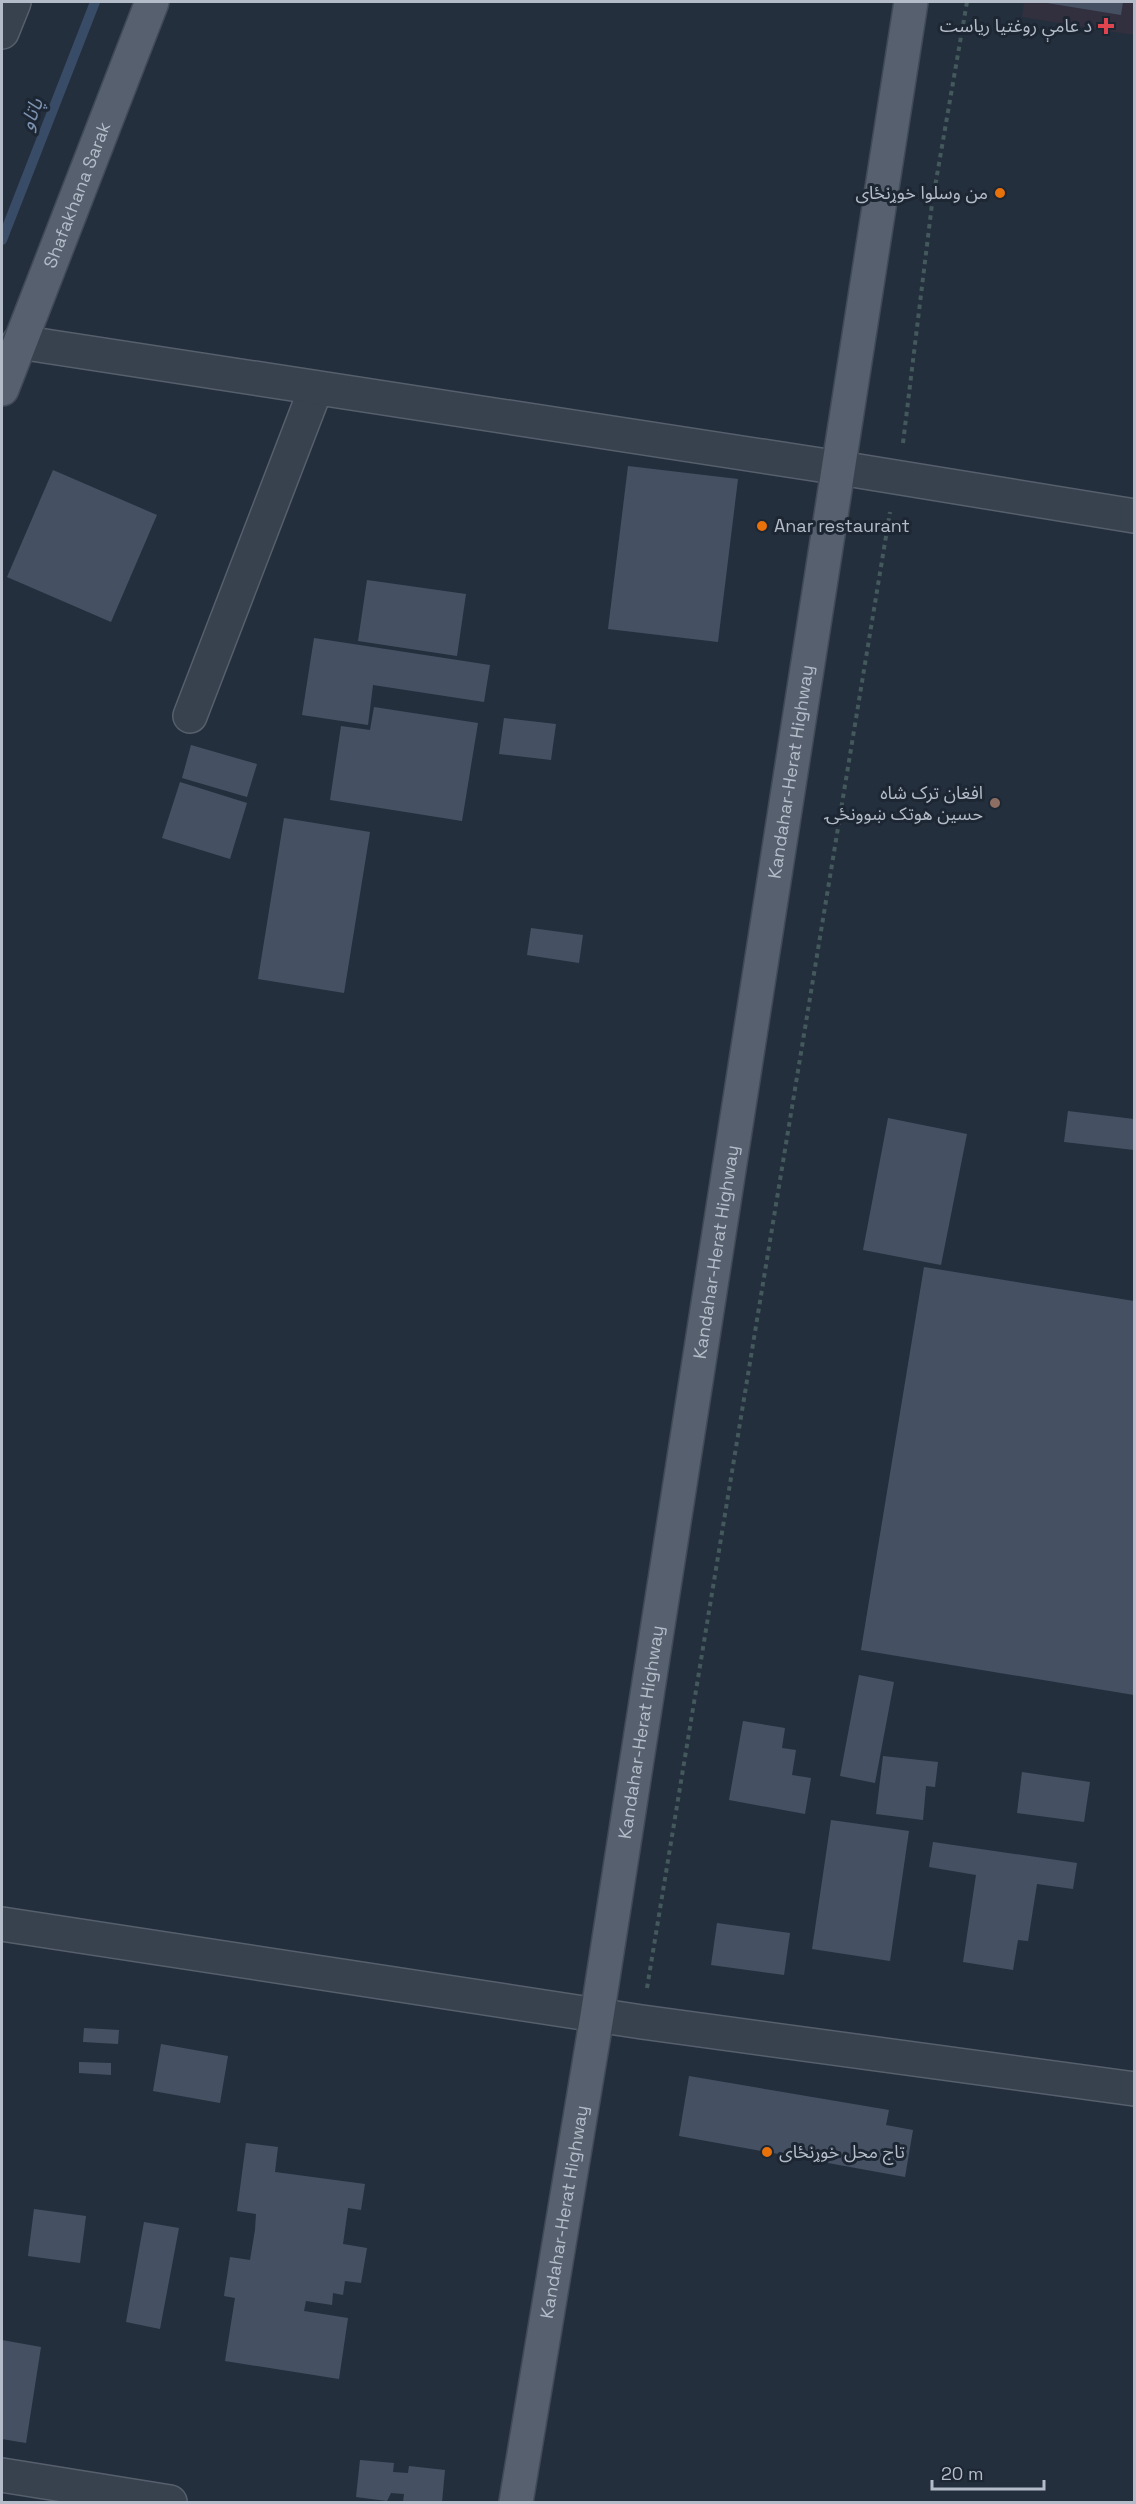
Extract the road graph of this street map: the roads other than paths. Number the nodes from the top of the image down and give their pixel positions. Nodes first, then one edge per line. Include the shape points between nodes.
1 (14, 2) edge
2 (152, 2) edge
3 (911, 2) edge
4 (2, 32) edge
5 (10, 340) edge
6 (2, 388) edge
7 (316, 388) junction
8 (840, 468) junction
9 (1134, 516) edge
10 (190, 716) dead end
11 (2, 1924) edge
12 (597, 2016) junction
13 (1134, 2089) edge
14 (2, 2475) edge
15 (170, 2502) edge
16 (516, 2502) edge

1 - 4 street
2 - 5 main road, Shafakhana Sarak
3 - 8 main road, Kandahar-Herat Highway
5 - 6 main road, Shafakhana Sarak
5 - 7 street
7 - 8 street
7 - 10 street
8 - 9 street
8 - 12 main road, Kandahar-Herat Highway
11 - 12 street
12 - 13 street
12 - 16 main road, Kandahar-Herat Highway
14 - 15 street

